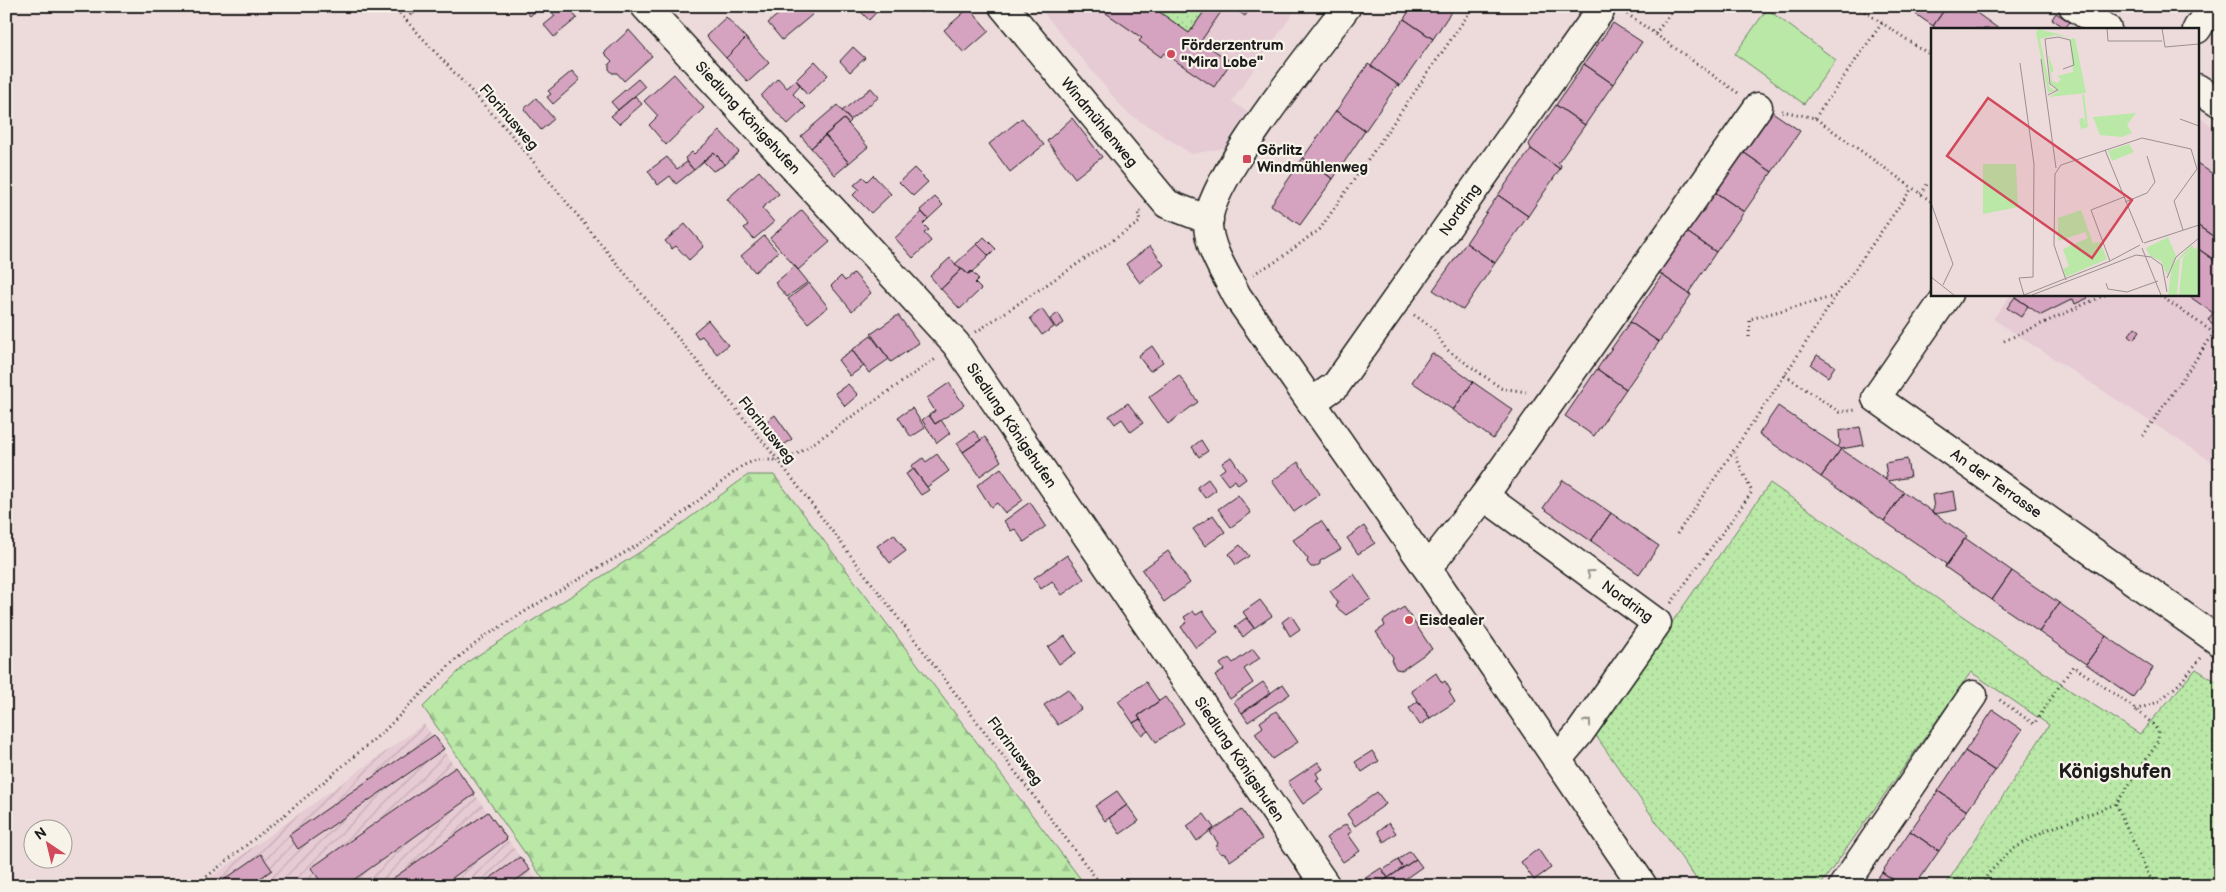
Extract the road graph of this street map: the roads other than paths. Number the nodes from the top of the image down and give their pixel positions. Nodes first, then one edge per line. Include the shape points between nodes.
1 (645, 6) edge
2 (1003, 6) edge
3 (1347, 6) edge
4 (2073, 6) edge
5 (2212, 6) edge
6 (1600, 11) dead end
7 (2106, 28) edge
8 (2198, 28) edge
9 (2198, 89) edge
10 (2220, 103) edge
11 (1758, 107) dead end
12 (1209, 220) junction
13 (1947, 295) edge
14 (1312, 402) junction
15 (1484, 496) junction
16 (1424, 565) junction
17 (2220, 642) edge
18 (1974, 695) road end
19 (1557, 760) junction
20 (1326, 886) edge
21 (1643, 886) edge
22 (1843, 886) edge

1 - 20 street, Siedlung Königshufen via 956,344
2 - 12 street, Windmühlenweg via 1167,204
3 - 12 street via 1238,153 1216,196
4 - 7 street
5 - 8 street
6 - 14 street, Nordring via 1336,385
9 - 10 street
11 - 15 street
12 - 14 street via 1213,247 1232,286
13 - 17 street, An der Terrasse via 1876,398
14 - 16 street
15 - 16 street via 1437,556
19 -> 15 street, Nordring via 1657,623
16 - 19 street
18 - 22 street
19 - 21 street

